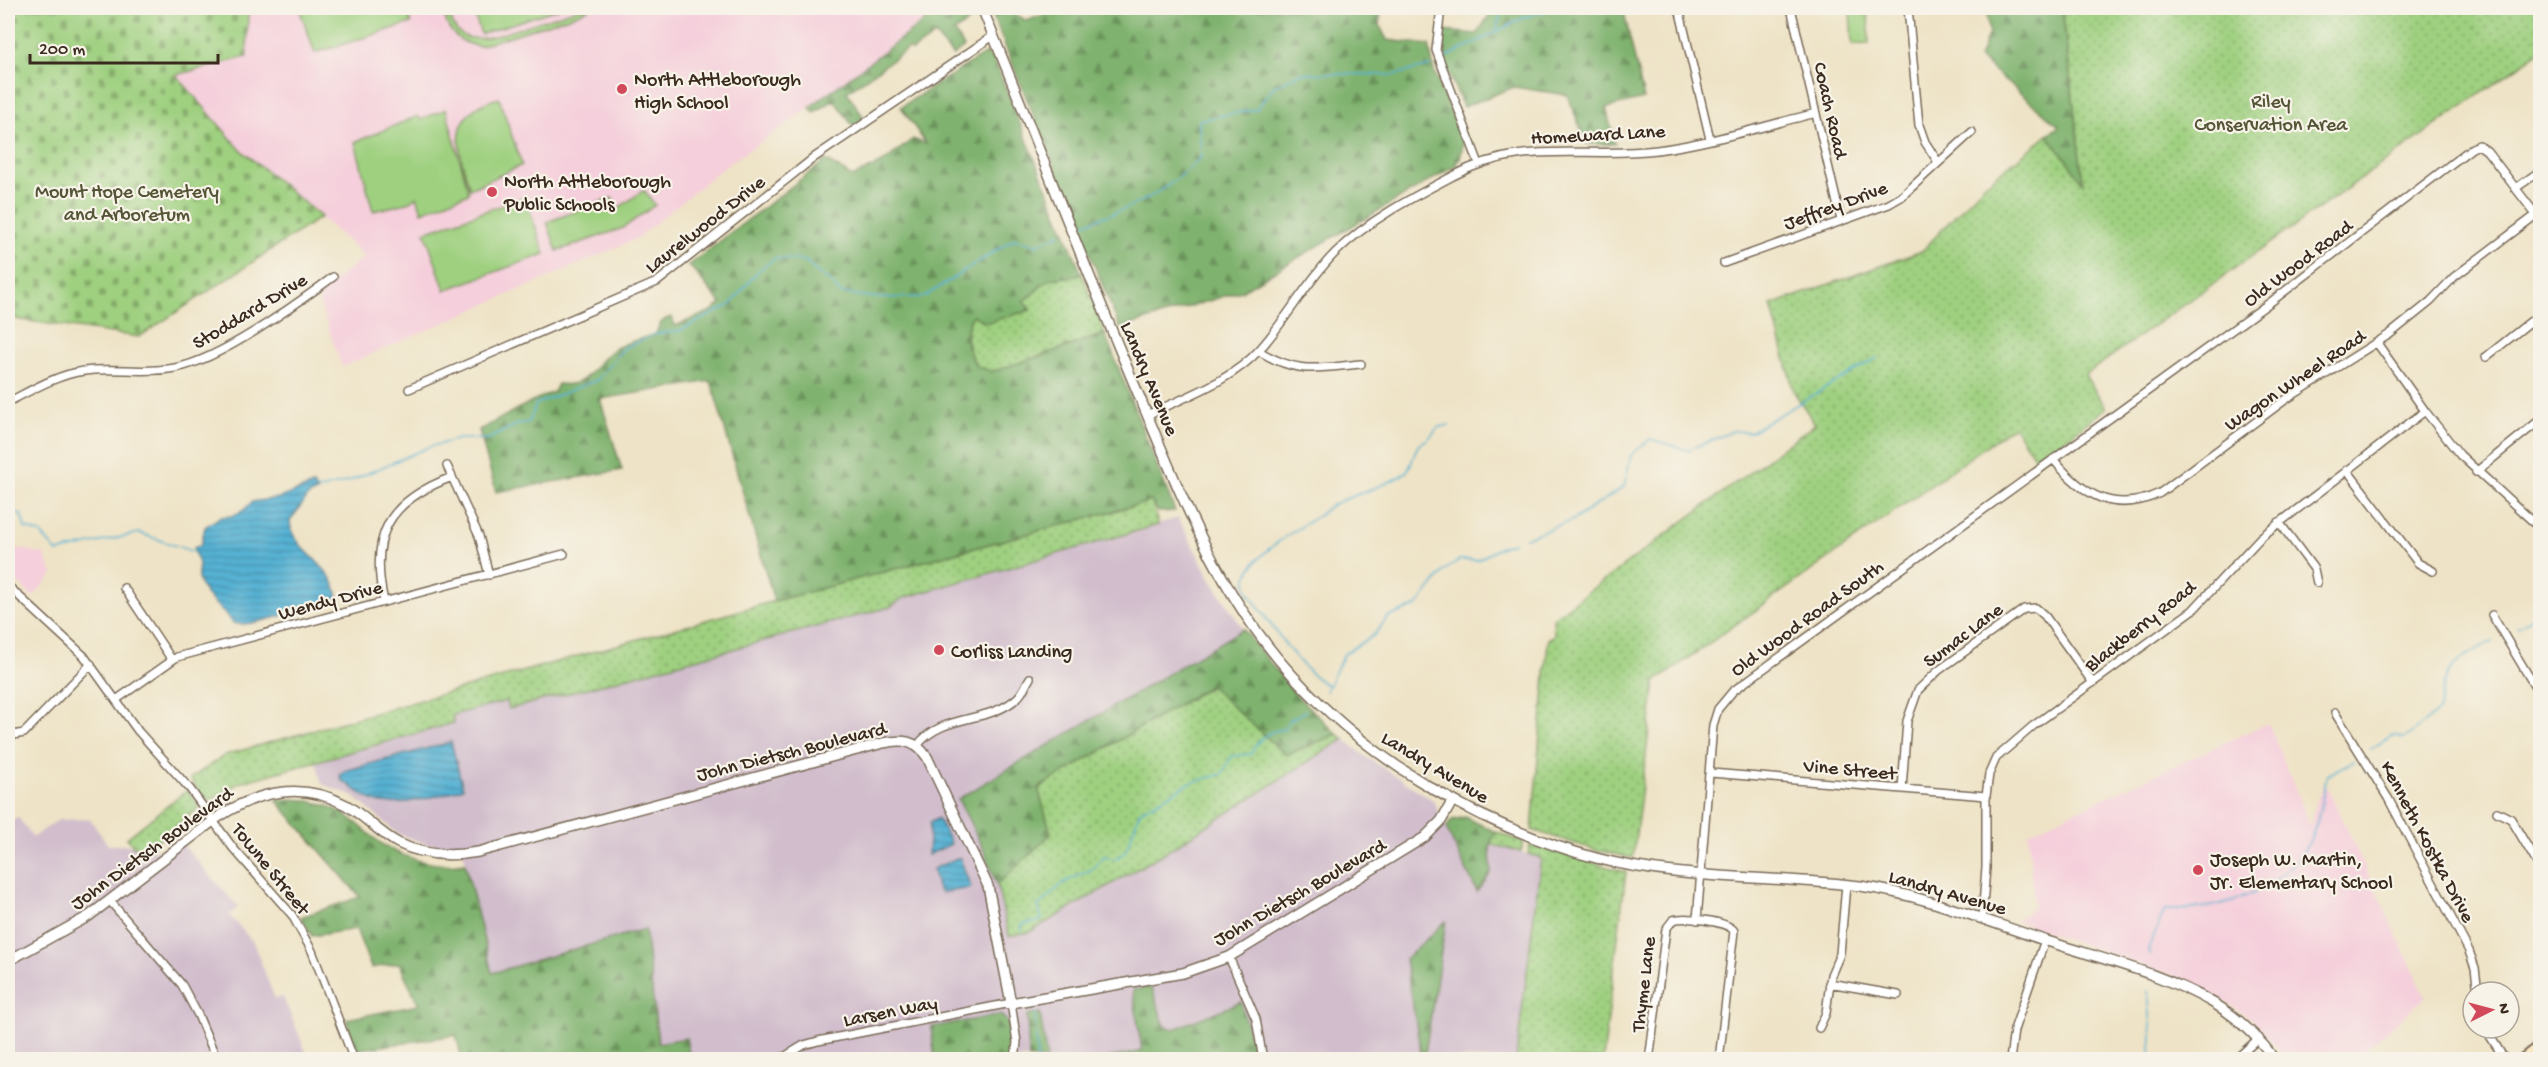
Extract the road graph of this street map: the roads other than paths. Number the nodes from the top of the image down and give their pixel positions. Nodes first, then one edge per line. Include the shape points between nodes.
1 (982, 8) edge
2 (1441, 8) edge
3 (1679, 8) edge
4 (1791, 8) edge
5 (1908, 8) edge
6 (993, 36) junction
7 (1816, 113) junction
8 (1972, 132) dead end
9 (1710, 139) junction
10 (1938, 162) junction
11 (1479, 164) junction
12 (2541, 171) edge
13 (2516, 188) junction
14 (2539, 215) edge
15 (1841, 220) junction
16 (1724, 262) dead end
17 (333, 277) dead end
18 (2541, 314) edge
19 (2377, 343) junction
20 (1259, 351) junction
21 (2486, 357) dead end
22 (1361, 364) dead end
23 (409, 389) dead end
24 (8, 402) edge
25 (2425, 411) junction
26 (1147, 415) junction
27 (2541, 420) edge
28 (2053, 459) junction
29 (447, 466) dead end
30 (2347, 470) junction
31 (2476, 472) junction
32 (452, 477) junction
33 (2279, 522) junction
34 (2541, 528) edge
35 (564, 554) dead end
36 (2433, 571) dead end
37 (489, 575) junction
38 (2317, 583) dead end
39 (8, 586) edge
40 (124, 588) dead end
41 (384, 602) junction
42 (2492, 615) dead end
43 (172, 660) junction
44 (91, 664) junction
45 (1030, 678) dead end
46 (2093, 683) junction
47 (2541, 695) edge
48 (116, 700) junction
49 (2335, 713) dead end
50 (8, 736) edge
51 (917, 746) junction
52 (1711, 773) junction
53 (1902, 789) junction
54 (1986, 796) junction
55 (1453, 800) junction
56 (2497, 813) dead end
57 (213, 821) junction
58 (2541, 868) edge
59 (1701, 874) junction
60 (1846, 885) junction
61 (110, 901) junction
62 (1982, 918) junction
63 (1697, 920) junction
64 (2045, 940) junction
65 (1229, 957) junction
66 (8, 960) edge
67 (2476, 980) edge
68 (1829, 983) junction
69 (1898, 995) dead end
70 (1011, 1003) junction
71 (1819, 1028) dead end
72 (2259, 1038) junction
73 (2493, 1040) edge
74 (2538, 1052) edge
75 (1650, 1053) dead end
76 (217, 1059) edge
77 (354, 1059) edge
78 (778, 1059) edge
79 (1015, 1059) edge
80 (1263, 1059) edge
81 (1719, 1059) edge
82 (2010, 1059) edge
83 (2235, 1059) edge
84 (2275, 1059) edge
85 (2505, 1059) edge
86 (2522, 1059) edge

1 - 6 street, Landry Avenue
2 - 11 street via 1436,50
3 - 9 street
4 - 7 street, Coach Road
5 - 10 street via 1919,125
6 - 23 street, Laurelwood Drive via 815,157 652,285
6 - 26 street, Landry Avenue
7 - 9 street, Homeward Lane
7 - 15 street, Coach Road
8 - 10 street, Jeffrey Drive
9 - 11 street, Homeward Lane via 1656,150 1530,152
10 - 15 street, Jeffrey Drive via 1901,197
11 - 20 street, Homeward Lane via 1376,221 1335,253
12 - 13 street
13 - 14 street, Old Wood Road
13 - 28 street, Old Wood Road via 2487,151 2479,145 2472,148 2262,308
14 - 19 street, Wagon Wheel Road via 2454,277 2430,302
15 - 16 street, Jeffrey Drive
17 - 24 street, Stoddard Drive via 230,345 195,363 168,369 72,374
18 - 21 street
19 - 25 street
19 - 28 street, Wagon Wheel Road via 2285,400 2150,498 2114,501 2093,496 2076,485
20 - 22 street via 1280,364 1304,369
20 - 26 street, Homeward Lane via 1216,382
25 - 30 street, Blackberry Road
25 - 31 street
26 - 55 street, Landry Avenue via 1211,561 1277,658 1360,740
27 - 31 street
28 - 52 street, Old Wood Road South via 1725,698 1713,725
29 - 32 street
30 - 33 street, Blackberry Road
30 - 36 street via 2418,563
31 - 34 street
32 - 37 street via 479,536
32 - 41 street via 421,489 388,522 379,545 377,568
33 - 38 street via 2314,569
33 - 46 street, Blackberry Road via 2193,610
35 - 37 street, Wendy Drive
37 - 41 street, Wendy Drive
39 - 44 street, Towne Street
40 - 43 street
41 - 43 street, Wendy Drive
42 - 47 street
43 - 48 street, Wendy Drive
44 - 48 street, Towne Street
44 - 50 street via 24,733
45 - 51 street via 1018,698 930,731
46 - 53 street, Sumac Lane via 2045,616 2036,608 2024,609 1918,690 1907,721
46 - 54 street, Blackberry Road via 2006,746 1989,774
48 - 57 street, Towne Street
49 - 67 street, Kenneth Kostka Drive via 2388,798 2469,951
51 - 57 street, John Dietsch Boulevard via 904,741 883,743 458,855 436,855 398,843 345,805 302,792 266,793
51 - 70 street via 927,757 988,886
52 - 53 street, Vine Street
52 - 59 street, Old Wood Road South
53 - 54 street, Vine Street
54 - 62 street, Blackberry Road
55 - 59 street, Landry Avenue via 1544,843 1636,867
55 - 65 street, John Dietsch Boulevard via 1442,821 1425,837
56 - 58 street via 2511,819
57 - 61 street, John Dietsch Boulevard
57 - 77 street, Towne Street via 299,925
59 - 60 street, Landry Avenue
59 - 63 street, Old Wood Road South
60 - 62 street, Landry Avenue via 1918,897
60 - 68 street via 1840,954
61 - 66 street, John Dietsch Boulevard
61 - 76 street via 182,985
62 - 64 street, Landry Avenue
63 - 75 street, Thyme Lane via 1680,918 1671,921 1666,929
63 - 81 street via 1732,928
64 - 72 street, Landry Avenue via 2195,993 2218,1005
64 - 82 street via 2014,1030
65 - 70 street, John Dietsch Boulevard via 1182,973
65 - 80 street via 1256,1018
68 - 69 street
68 - 71 street via 1826,1012
70 - 78 street, Larsen Way via 818,1041
70 - 79 street via 1017,1042
72 - 83 street
72 - 84 street, Landry Avenue
73 - 85 street
74 - 86 main road

